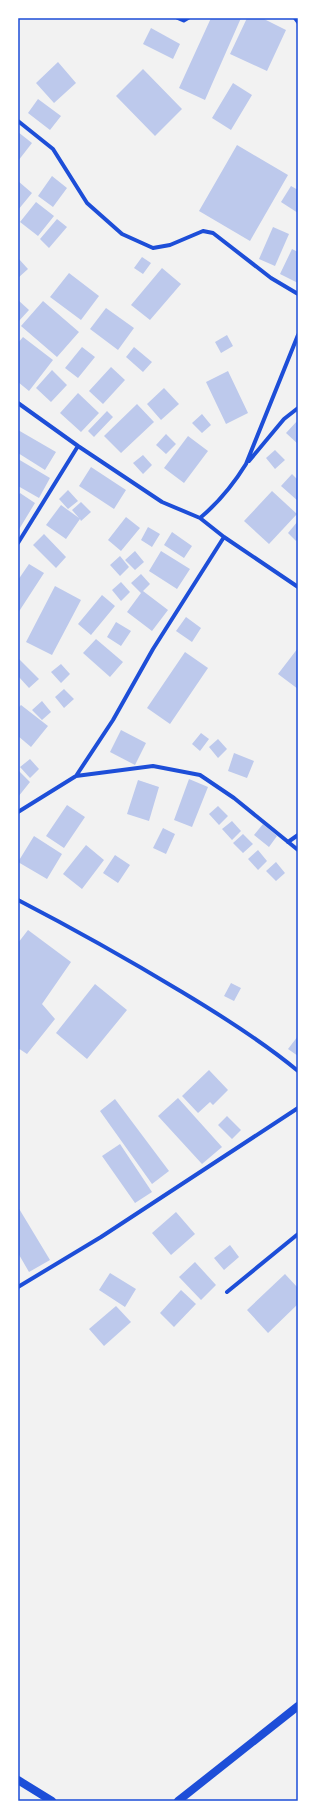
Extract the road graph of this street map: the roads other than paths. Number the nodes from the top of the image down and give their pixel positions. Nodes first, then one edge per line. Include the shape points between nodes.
1 (177, 18) edge
2 (190, 18) edge
3 (295, 18) edge
4 (298, 22) edge
5 (18, 121) edge
6 (298, 294) edge
7 (298, 335) edge
8 (18, 403) edge
9 (298, 408) edge
10 (78, 446) junction
11 (246, 464) junction
12 (200, 518) junction
13 (224, 537) junction
14 (18, 543) edge
15 (298, 587) edge
16 (76, 776) junction
17 (18, 812) edge
18 (298, 835) edge
19 (288, 842) junction
20 (298, 850) edge
21 (18, 900) edge
22 (298, 1071) edge
23 (298, 1108) edge
24 (298, 1234) edge
25 (18, 1286) edge
26 (227, 1292) dead end
27 (298, 1706) edge
28 (18, 1780) edge
29 (52, 1801) edge
30 (178, 1801) edge

1 - 2 lane via 184,21
3 - 4 street
5 - 6 street via 53,149 87,203 122,234 153,248 170,245 203,231 213,233 271,278
7 - 11 street
8 - 10 street
9 - 11 street via 284,419
10 - 12 street via 162,502
10 - 14 street
11 - 12 street via 236,481
12 - 13 street
13 - 15 street
13 - 16 street
16 - 17 street
16 - 19 street via 153,766 200,775 234,798
18 - 19 street
19 - 20 street
21 - 22 street via 133,962 217,1013
23 - 25 street via 101,1237
24 - 26 street
27 - 30 main road
28 - 29 main road

